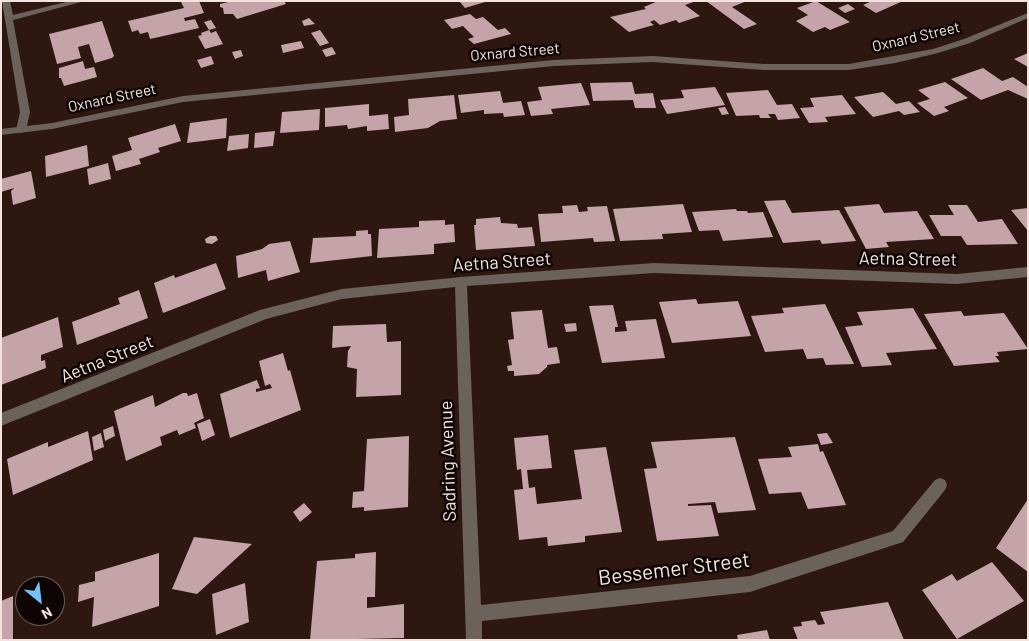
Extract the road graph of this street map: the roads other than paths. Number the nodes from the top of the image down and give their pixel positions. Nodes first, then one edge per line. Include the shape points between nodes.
1 (6, 1) edge
2 (81, 1) edge
3 (1028, 15) edge
4 (10, 18) junction
5 (21, 130) junction
6 (1, 132) edge
7 (1028, 272) edge
8 (461, 282) junction
9 (1, 420) edge
10 (940, 485) dead end
11 (472, 614) junction
12 (474, 640) edge

1 - 4 street
2 - 4 street
3 - 5 street, Oxnard Street via 935,51 849,66 764,67 653,58 554,63 183,99
4 - 5 street via 25,112
5 - 6 street, Oxnard Street
7 - 8 street, Aetna Street via 957,278 654,268
8 - 9 street, Aetna Street via 342,294 264,314
8 - 11 street, Sadring Avenue
10 - 11 street, Bessemer Street via 898,537 750,584
11 - 12 street, Sadring Avenue

